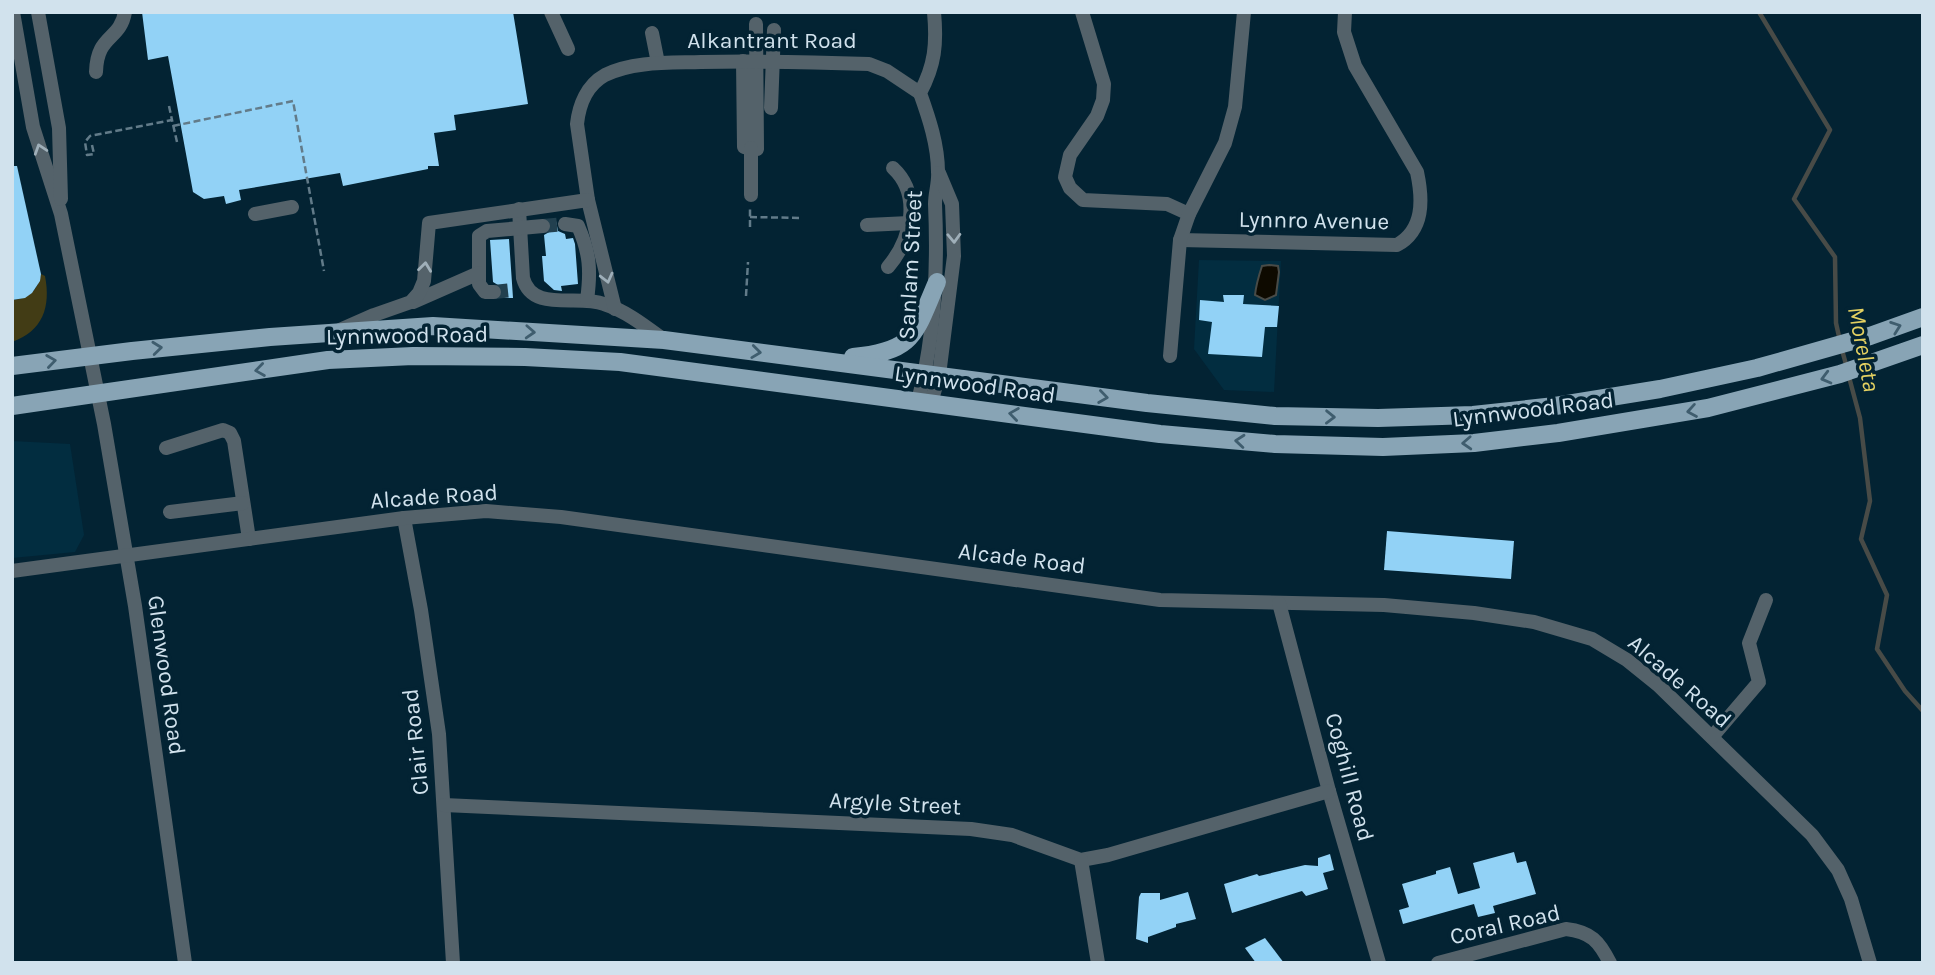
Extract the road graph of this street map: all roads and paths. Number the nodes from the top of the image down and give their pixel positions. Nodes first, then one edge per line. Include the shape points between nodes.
1 (13, 12) edge
2 (38, 12) edge
3 (125, 12) edge
4 (551, 12) edge
5 (933, 12) edge
6 (1082, 12) edge
7 (1244, 12) edge
8 (1345, 12) edge
9 (756, 24) dead end
10 (774, 30) dead end
11 (652, 33) dead end
12 (568, 49) dead end
13 (743, 61) junction
14 (766, 62) junction
15 (657, 63) junction
16 (96, 72) dead end
17 (920, 93) junction
18 (169, 106) dead end
19 (757, 107) junction
20 (172, 120) junction
21 (173, 126) junction
22 (177, 142) dead end
23 (92, 145) dead end
24 (893, 168) dead end
25 (939, 173) junction
26 (751, 195) joint
27 (588, 200) junction
28 (292, 207) dead end
29 (519, 209) junction
30 (61, 214) junction
31 (255, 214) dead end
32 (1189, 214) junction
33 (750, 217) junction
34 (801, 218) dead end
35 (909, 223) junction
36 (565, 224) dead end
37 (867, 225) dead end
38 (543, 226) tunnel mouth
39 (750, 227) dead end
40 (520, 228) junction
41 (1180, 240) junction
42 (748, 262) dead end
43 (888, 267) dead end
44 (324, 271) dead end
45 (479, 273) junction
46 (937, 282) junction
47 (494, 292) dead end
48 (746, 296) dead end
49 (587, 300) junction
50 (411, 302) junction
51 (615, 309) junction
52 (1923, 317) edge
53 (339, 331) junction
54 (664, 340) junction
55 (1923, 345) edge
56 (89, 356) junction
57 (1170, 356) dead end
58 (821, 359) junction
59 (12, 366) edge
60 (932, 374) junction
61 (12, 395) edge
62 (97, 395) junction
63 (925, 402) junction
64 (12, 406) edge
65 (166, 448) dead end
66 (243, 503) junction
67 (170, 512) dead end
68 (404, 518) junction
69 (250, 539) junction
70 (125, 556) junction
71 (12, 572) edge
72 (1766, 600) dead end
73 (1279, 603) junction
74 (1712, 737) junction
75 (1329, 791) junction
76 (444, 805) junction
77 (1081, 860) junction
78 (185, 963) edge
79 (453, 963) edge
80 (1098, 963) edge
81 (1379, 963) edge
82 (1438, 963) edge
83 (1610, 963) edge
84 (1870, 963) edge

30 -> 1 street via 33,127
2 - 30 street via 59,128
3 - 16 street via 121,27 97,53
4 - 12 street
5 - 17 street via 936,38 931,71
6 - 32 street via 1104,84 1103,100 1070,155 1065,177 1070,188 1083,200 1167,204
7 - 32 street via 1235,107 1225,143
8 - 41 street, Lynnro Avenue via 1344,32 1355,66 1417,172 1420,215 1412,234 1397,245
9 - 14 street
10 - 14 street
11 - 15 street
13 - 14 street, Alkantrant Road
13 - 15 street, Alkantrant Road
13 - 19 street
14 - 17 street, Alkantrant Road via 869,64
14 - 19 street
15 - 27 street, Alkantrant Road via 616,71 593,83 587,93 577,124
17 - 25 street, Sanlam Street
18 - 20 path
19 - 26 street
20 - 21 path
20 - 23 path via 89,136 87,155 93,154
21 - 22 path
21 - 44 path via 293,102
24 - 35 street via 907,187
25 - 46 street, Sanlam Street via 935,194
25 -> 60 street, Sanlam Street via 952,204 954,256
26 - 33 path
27 - 29 street
27 -> 51 street, Alkantrant Road
28 - 31 street
29 - 40 street
50 -> 29 street via 424,281 429,223
30 - 56 street, Glenwood Road
32 - 41 street
33 - 34 path
33 - 39 path
35 - 37 street
35 - 43 street via 906,242
36 - 49 street via 578,226 587,245 591,272
38 - 40 street
40 - 45 street via 486,231 479,236
40 - 49 street via 519,289 557,301
41 - 57 street
42 - 48 path
45 - 47 street via 481,289
45 - 50 street
46 - 58 main road via 919,326 904,343 870,355
46 - 60 street, Sanlam Street
49 - 51 street
50 - 53 street
51 - 54 street
60 -> 52 main road, Lynnwood Road via 1275,416 1473,415 1660,389 1757,369
53 -> 54 main road, Lynnwood Road via 433,327
56 -> 53 main road, Lynnwood Road
54 -> 58 main road, Lynnwood Road
55 -> 63 main road, Lynnwood Road via 1840,374 1696,411 1474,443 1383,447 1275,444 1160,434
59 -> 56 main road, Lynnwood Road
56 - 62 street, Glenwood Road
58 - 60 main road, Lynnwood Road
60 - 63 street, Sanlam Street
61 - 62 main road via 79,388
63 -> 62 main road, Lynnwood Road via 620,362 413,356 328,360
62 - 64 main road, Lynnwood Road
62 - 70 street, Glenwood Road
65 - 66 street via 223,429 230,433
66 - 67 street
66 - 69 street
68 - 69 street, Alcade Road
68 - 73 street, Alcade Road via 486,511 561,517 1160,600
68 - 76 street, Clair Road via 432,678
69 - 70 street, Alcade Road
70 - 71 street, Alcade Road
70 - 78 street, Glenwood Road
72 - 74 street via 1749,643 1759,682
73 - 74 street, Alcade Road via 1474,613 1534,622 1592,639 1627,660
73 - 75 street, Coghill Road
74 - 84 street, Alcade Road via 1812,835 1839,870
75 - 77 street
75 - 81 street, Coghill Road
76 - 77 street, Argyle Street via 971,829 1012,835
76 - 79 street, Clair Road
77 - 80 street
82 - 83 street, Coral Road via 1566,929 1583,931 1595,940

